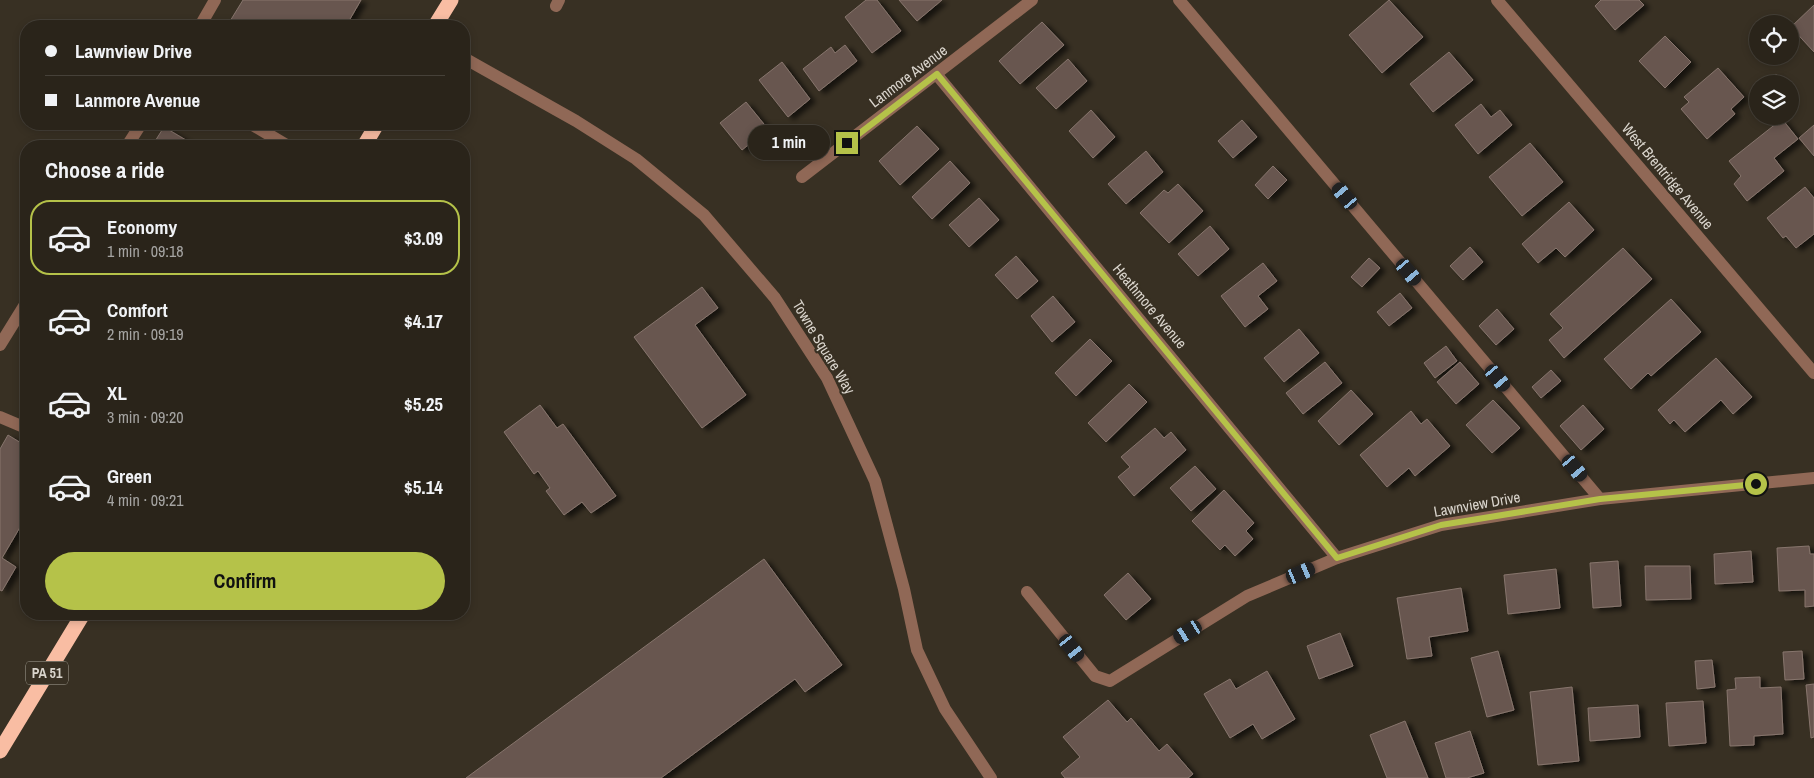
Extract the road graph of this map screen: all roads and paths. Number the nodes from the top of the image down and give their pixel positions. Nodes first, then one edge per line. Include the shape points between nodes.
1 (215, 0) edge
2 (451, 0) edge
3 (1032, 0) edge
4 (1179, 0) edge
5 (1497, 0) edge
6 (203, 20) edge
7 (439, 20) edge
8 (470, 61) edge
9 (937, 74) junction
10 (261, 130) edge
11 (278, 140) edge
12 (802, 177) dead end
13 (20, 313) edge
14 (0, 345) edge
15 (1814, 373) edge
16 (0, 418) edge
17 (20, 426) edge
18 (1814, 478) edge
19 (1600, 499) junction
20 (1337, 558) junction
21 (1027, 592) dead end
22 (79, 620) edge
23 (0, 751) edge
24 (991, 778) edge

1 - 6 street
2 - 7 highway
3 - 9 street, Lanmore Avenue
4 - 19 street
5 - 15 street, West Brentridge Avenue
8 - 24 street, Towne Square Way via 636,159 704,214 775,298 827,378 874,481 917,650 946,708
9 - 12 street, Lanmore Avenue
9 - 20 street, Heathmore Avenue
10 - 11 street
13 - 14 street
16 - 17 street
18 - 19 street, Lawnview Drive
19 - 20 street, Lawnview Drive via 1441,525
20 - 21 street, Lawnview Drive via 1247,596 1110,681 1095,676
22 - 23 highway, PA 51

